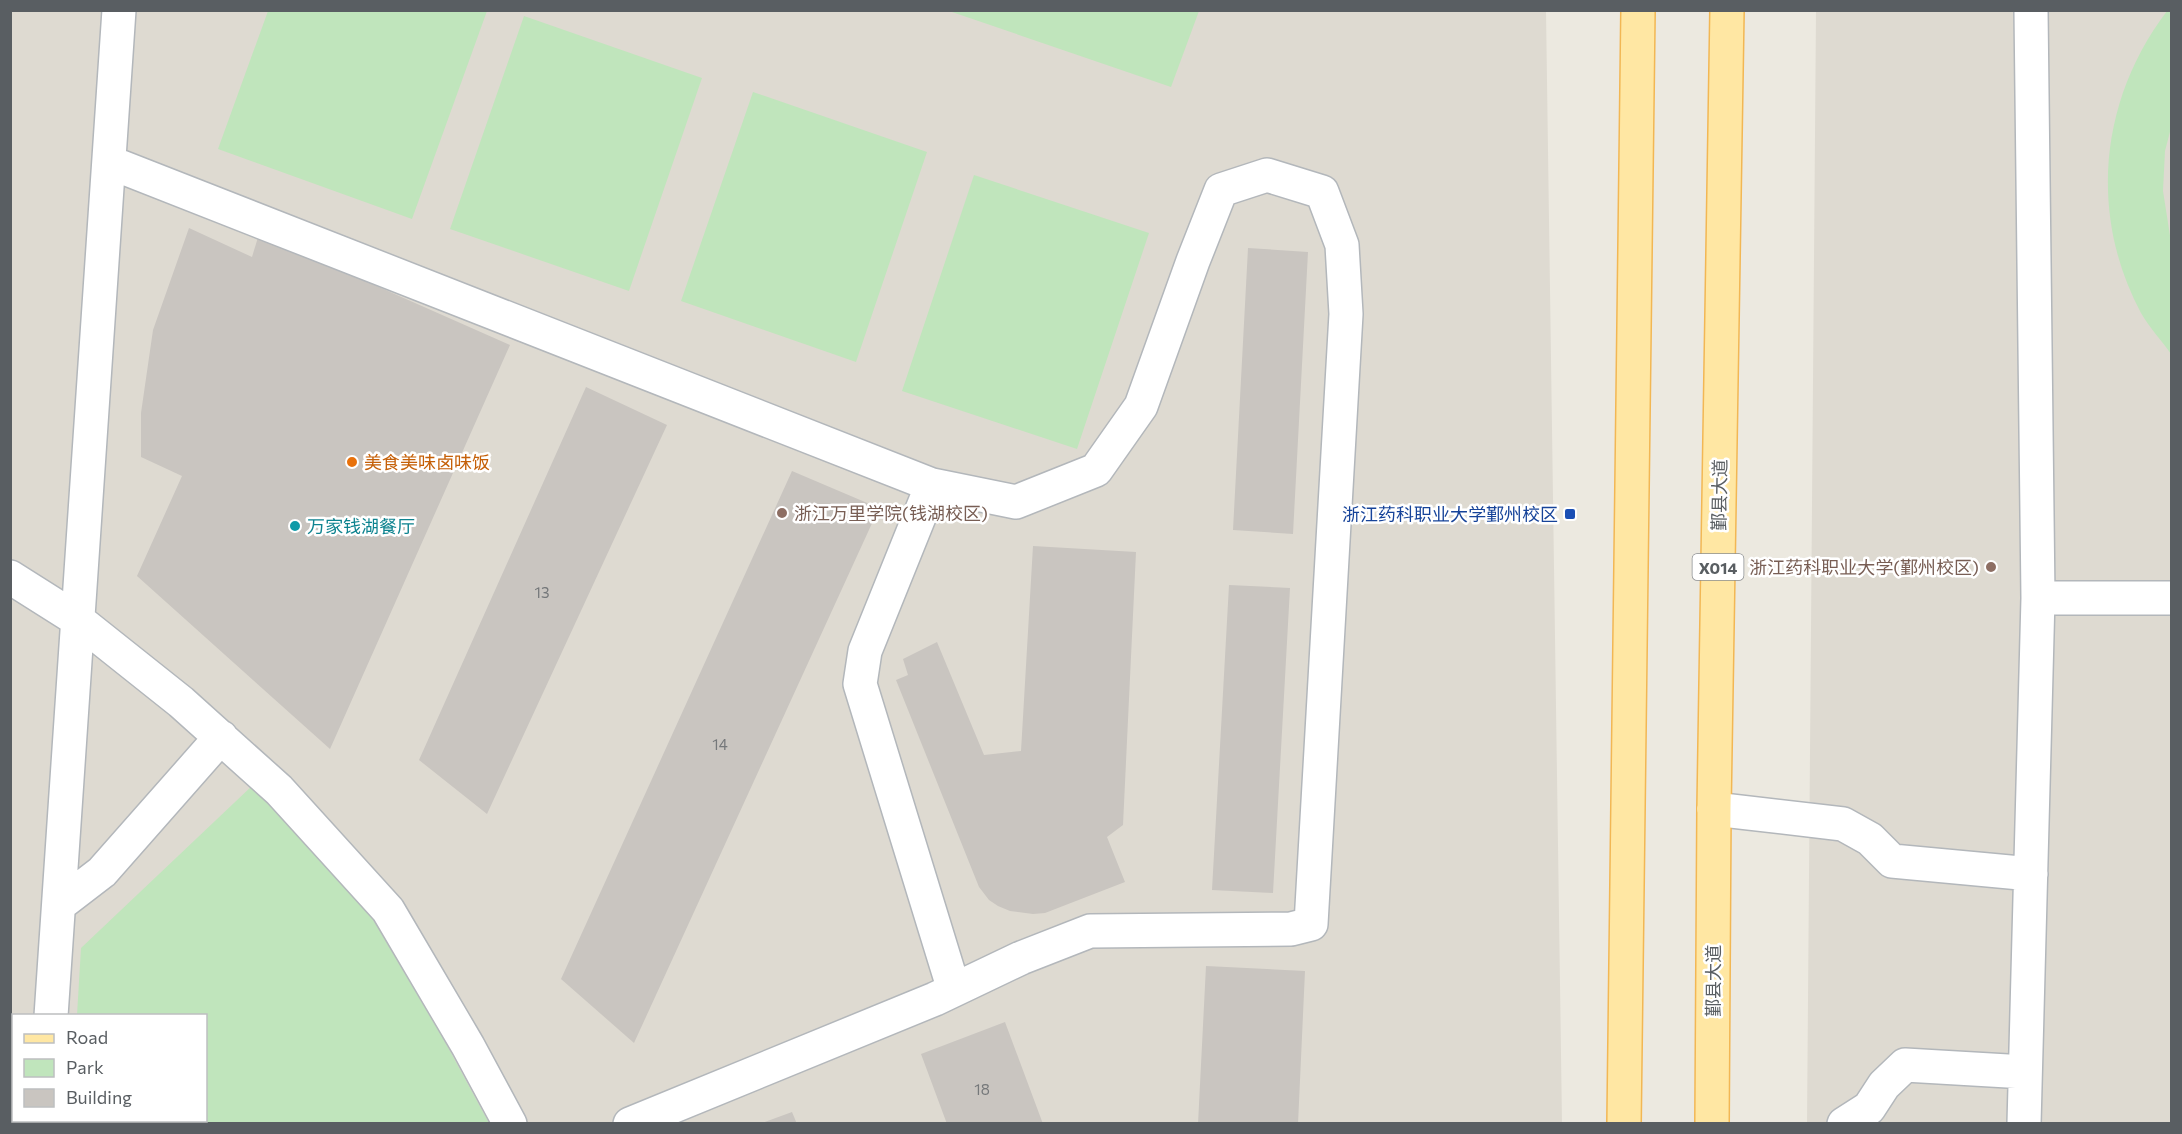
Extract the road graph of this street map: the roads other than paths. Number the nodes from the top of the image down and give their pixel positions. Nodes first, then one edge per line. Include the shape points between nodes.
1 (118, 10) edge
2 (1638, 10) edge
3 (1727, 10) edge
4 (2031, 10) edge
5 (109, 162) junction
6 (932, 485) junction
7 (10, 577) edge
8 (2038, 598) junction
9 (2172, 598) edge
10 (78, 620) junction
11 (221, 737) junction
12 (1714, 809) junction
13 (2031, 874) junction
14 (59, 905) junction
15 (954, 990) junction
16 (51, 1014) edge
17 (2025, 1072) junction
18 (510, 1124) edge
19 (630, 1124) edge
20 (1624, 1124) edge
21 (1712, 1124) edge
22 (1844, 1124) edge
23 (2024, 1124) edge

1 - 5 lane
2 - 20 main road
3 - 12 main road, 鄞县大道 / X014
4 - 8 lane
5 - 6 lane
5 - 10 lane
6 - 15 lane via 865,651 860,684
6 - 15 lane via 1016,502 1096,470 1141,406 1221,190 1267,175 1322,192 1342,245 1346,314 1311,924 1291,929 1090,931
7 - 10 lane
8 - 9 lane
8 - 13 lane
10 - 11 lane
10 - 14 lane
11 - 14 lane via 102,872
11 - 18 lane via 279,790 388,910
12 - 13 lane via 1843,824 1870,839 1892,861
12 - 21 main road, 鄞县大道 / X014
13 - 17 lane
14 - 16 lane
15 - 19 lane
17 - 22 lane via 1905,1065 1884,1085 1869,1108
17 - 23 lane

